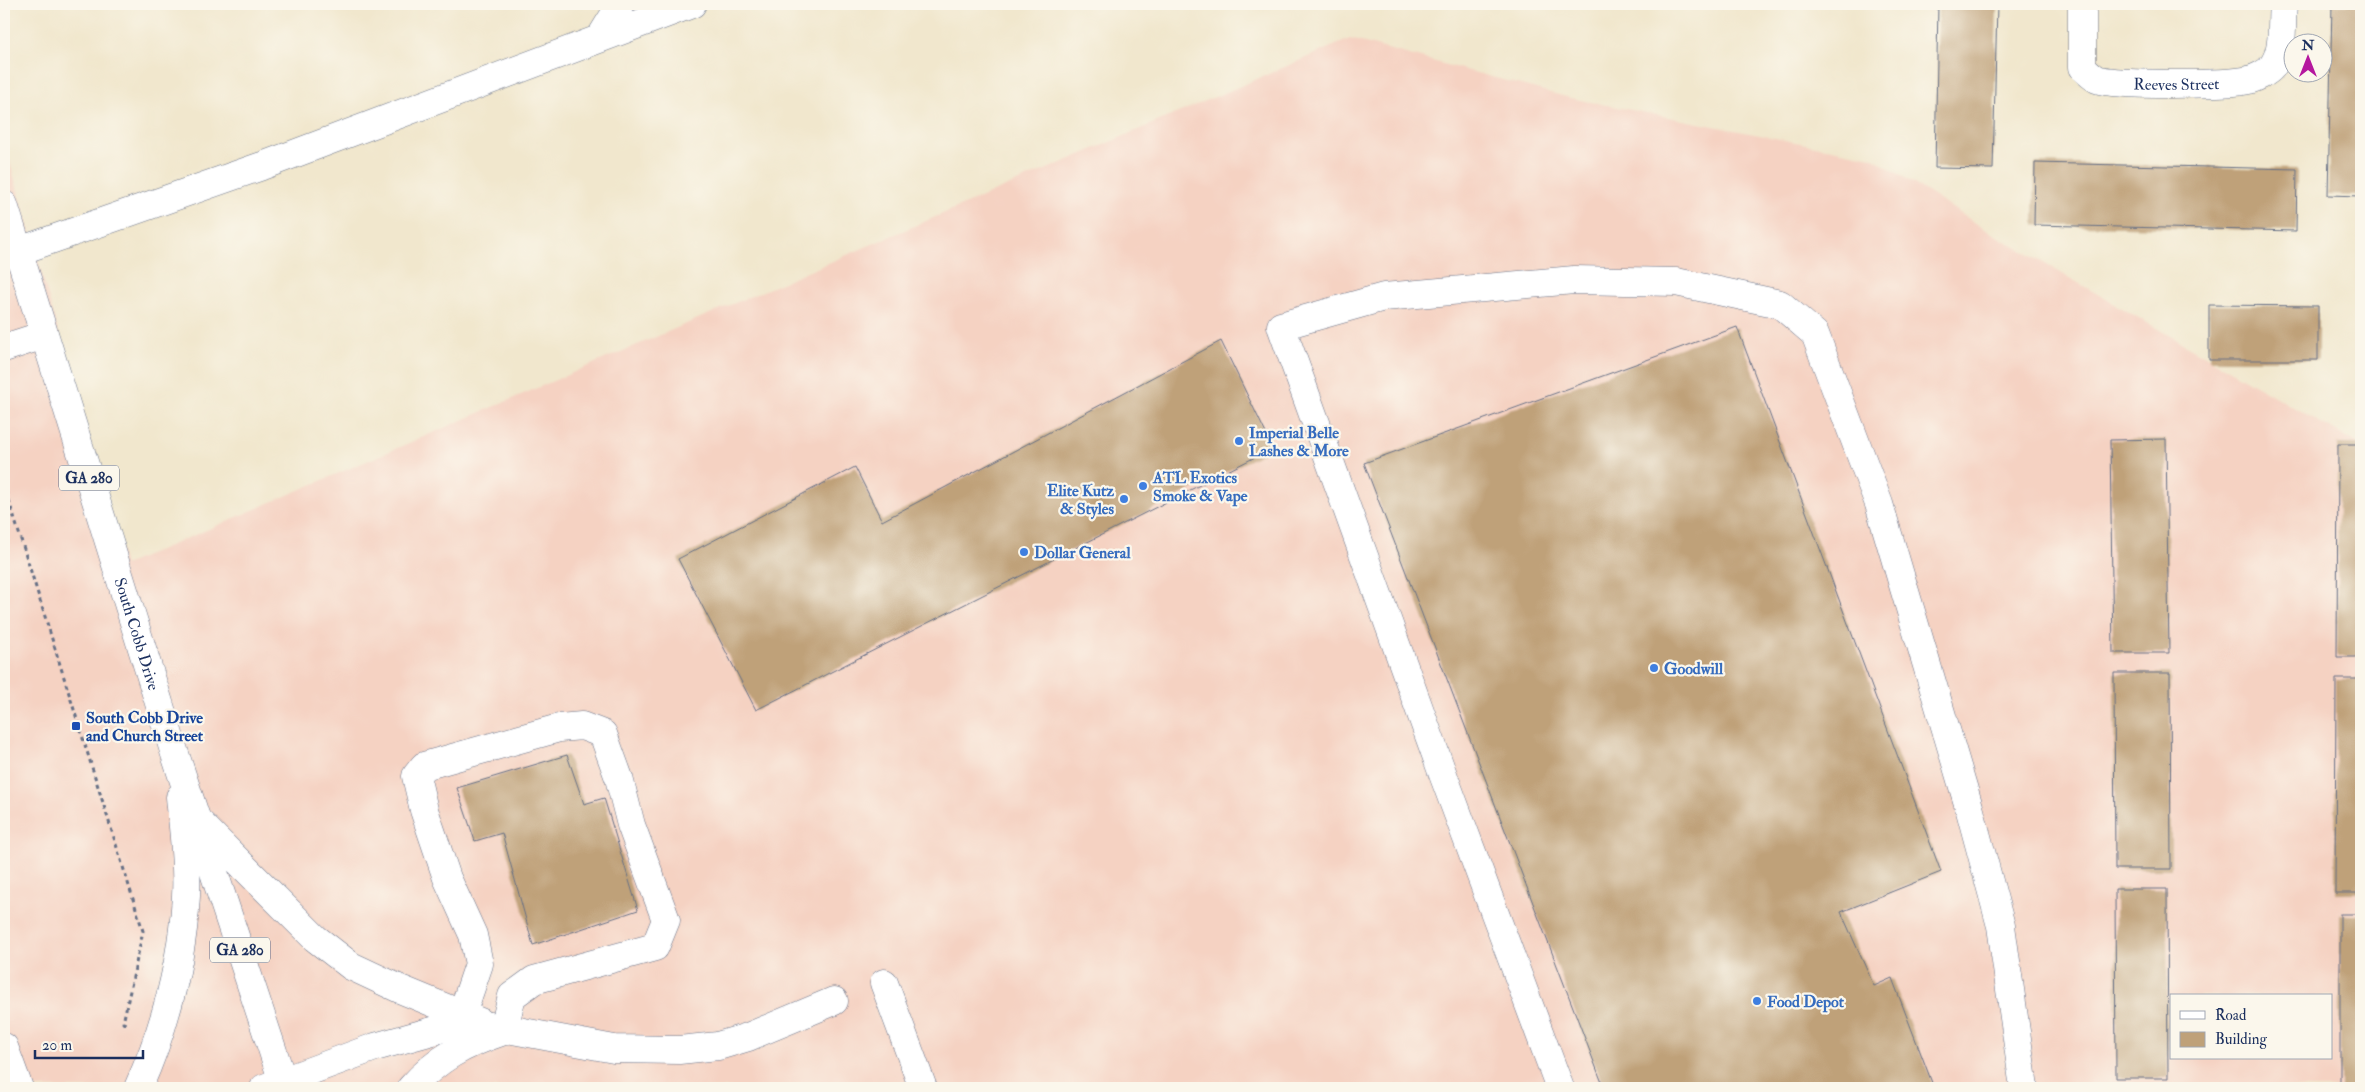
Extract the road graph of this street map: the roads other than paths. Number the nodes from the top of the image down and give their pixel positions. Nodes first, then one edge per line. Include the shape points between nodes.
1 (621, 4) edge
2 (692, 4) edge
3 (2082, 4) edge
4 (2283, 4) edge
5 (600, 38) junction
6 (4, 205) edge
7 (19, 251) junction
8 (44, 335) junction
9 (4, 348) edge
10 (174, 751) junction
11 (196, 819) junction
12 (884, 983) dead end
13 (834, 1001) dead end
14 (462, 1014) junction
15 (501, 1028) junction
16 (4, 1048) edge
17 (278, 1086) edge
18 (19, 1088) edge
19 (138, 1088) edge
20 (411, 1088) edge
21 (923, 1088) edge
22 (1560, 1088) edge
23 (2024, 1088) edge

1 - 5 main road
2 - 5 main road
3 - 4 main road, Reeves Street via 2082,66 2096,78 2118,83 2221,83 2248,80 2262,74 2272,66 2279,50
5 - 7 main road via 262,166
6 - 7 main road, South Cobb Drive / GA 280
7 - 8 main road, South Cobb Drive / GA 280
8 - 9 main road
8 - 10 main road, South Cobb Drive / GA 280
10 - 11 main road, South Cobb Drive / GA 280
10 - 19 main road via 183,824 186,895 179,959 166,1010
11 - 14 main road via 315,938 351,966
11 - 17 main road, South Cobb Drive / GA 280
12 - 21 main road
13 - 15 main road via 748,1037 718,1046 679,1050 614,1049
14 - 15 main road
14 - 15 main road via 479,964 473,935 446,878 416,776 424,766 559,728 582,726 603,734 631,825 666,920 655,947 534,980 512,996
15 - 17 main road via 446,1027 375,1047
15 - 20 main road via 468,1043 434,1065
16 - 18 main road
22 - 23 main road via 1281,326 1384,297 1592,280 1676,282 1780,304 1815,334 1879,504 1969,807 2001,926

